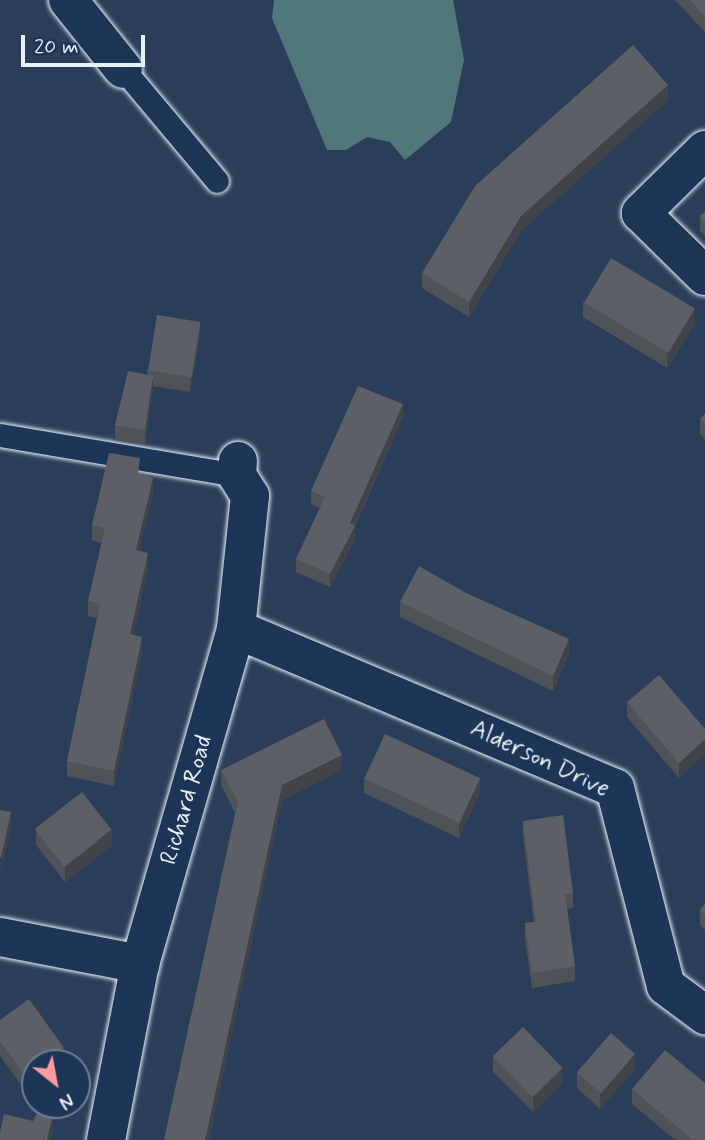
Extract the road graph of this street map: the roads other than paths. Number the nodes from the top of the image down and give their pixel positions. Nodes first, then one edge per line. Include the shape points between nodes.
1 (68, 0) edge
2 (123, 69) joint
3 (705, 150) edge
4 (217, 181) dead end
5 (705, 276) edge
6 (0, 435) edge
7 (237, 468) joint
8 (236, 628) junction
9 (0, 937) edge
10 (140, 964) junction
11 (705, 1015) edge
12 (106, 1140) edge

1 - 2 street
2 - 4 lane
3 - 5 street via 641,213
6 - 7 lane
7 - 8 street, Richard Road via 250,496
8 - 10 street, Richard Road
8 - 11 street, Alderson Drive via 615,788 666,986
9 - 10 street
10 - 12 street, Richard Road

